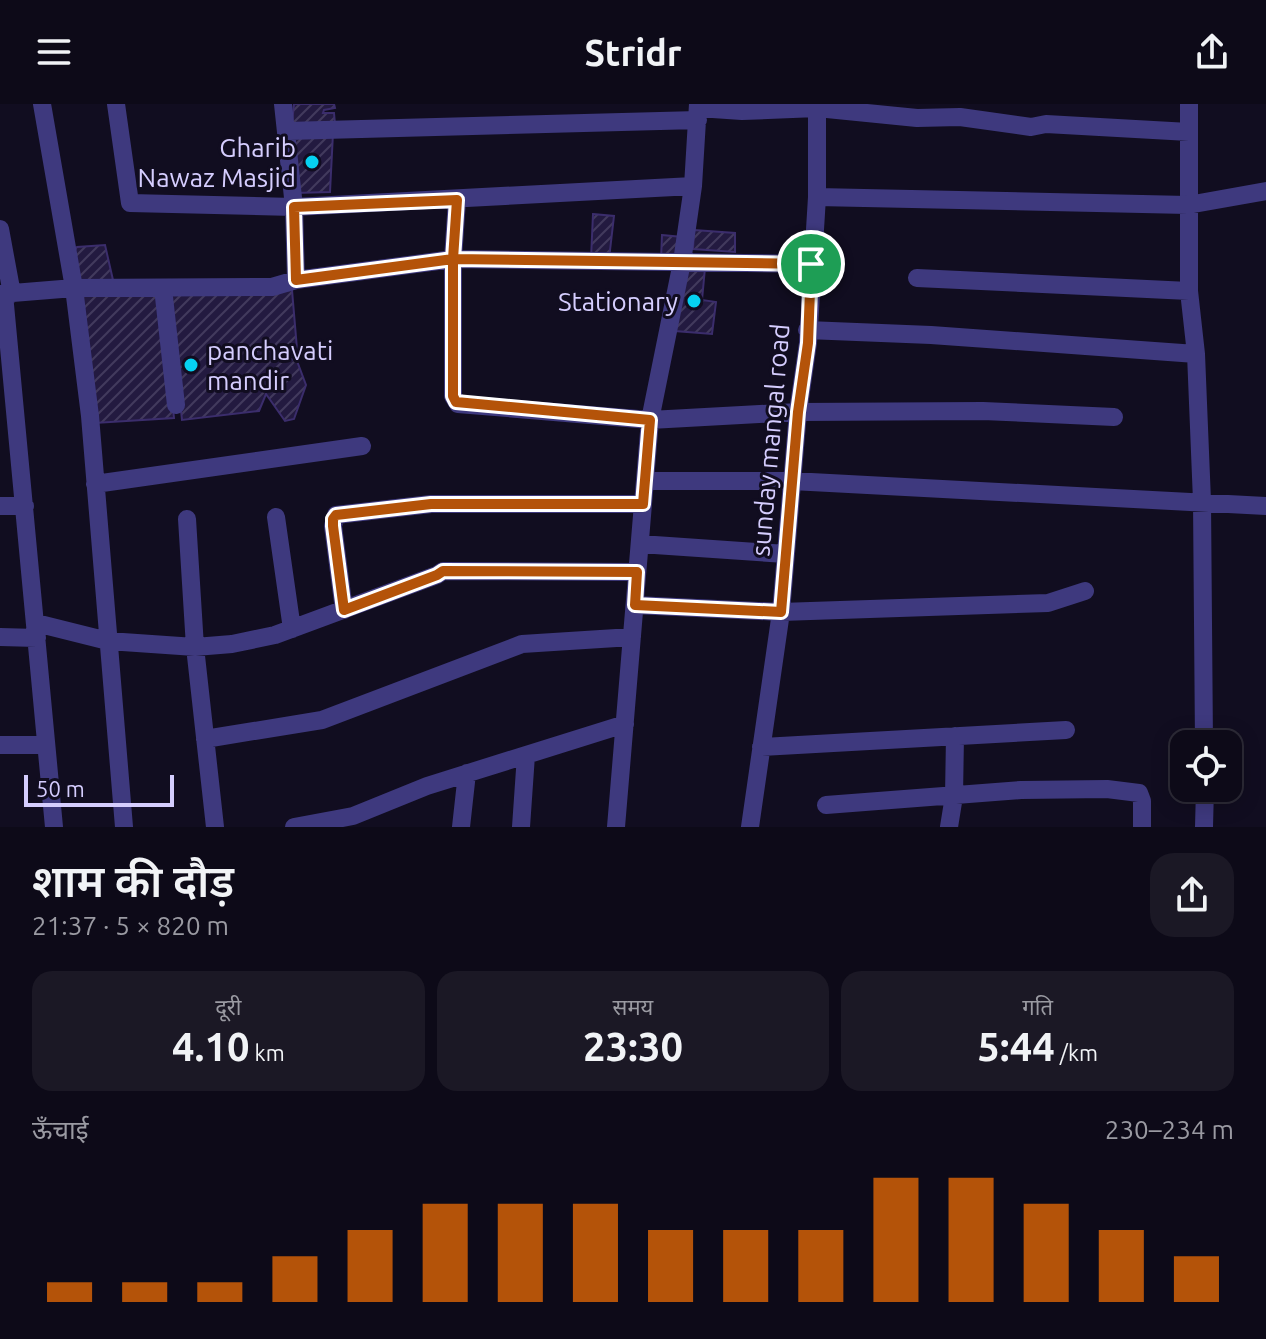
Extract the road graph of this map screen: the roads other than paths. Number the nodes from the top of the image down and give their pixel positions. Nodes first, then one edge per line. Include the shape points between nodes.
1 (42, 104) edge
2 (116, 104) edge
3 (283, 104) edge
4 (1189, 104) edge
5 (817, 106) edge
6 (698, 111) edge
7 (287, 131) junction
8 (1189, 132) junction
9 (693, 186) junction
10 (1266, 191) edge
11 (817, 197) junction
12 (457, 200) junction
13 (1188, 205) junction
14 (294, 207) junction
15 (0, 229) edge
16 (453, 259) junction
17 (682, 262) junction
18 (811, 264) junction
19 (917, 278) dead end
20 (296, 280) junction
21 (74, 288) junction
22 (163, 288) junction
23 (1189, 291) junction
24 (5, 294) edge
25 (807, 330) junction
26 (1196, 354) junction
27 (176, 405) dead end
28 (798, 412) junction
29 (1114, 417) dead end
30 (650, 420) junction
31 (362, 446) dead end
32 (645, 481) junction
33 (792, 481) junction
34 (95, 484) junction
35 (1202, 501) junction
36 (643, 504) junction
37 (0, 506) edge
38 (25, 506) junction
39 (1266, 506) edge
40 (276, 517) dead end
41 (187, 519) dead end
42 (640, 544) junction
43 (786, 554) junction
44 (637, 572) junction
45 (1085, 591) dead end
46 (635, 605) junction
47 (344, 610) junction
48 (781, 612) junction
49 (292, 629) junction
50 (37, 630) junction
51 (0, 637) edge
52 (632, 637) junction
53 (108, 641) junction
54 (195, 647) junction
55 (625, 724) junction
56 (1066, 730) dead end
57 (1204, 730) edge
58 (955, 736) junction
59 (205, 739) junction
60 (0, 745) edge
61 (46, 745) junction
62 (761, 747) junction
63 (526, 755) junction
64 (467, 773) junction
65 (954, 796) junction
66 (1205, 802) edge
67 (826, 805) dead end
68 (54, 827) edge
69 (124, 827) edge
70 (215, 827) edge
71 (294, 827) edge
72 (461, 827) edge
73 (521, 827) edge
74 (616, 827) edge
75 (750, 827) edge
76 (949, 827) edge
77 (1142, 827) edge
78 (1204, 827) edge

1 - 21 street
2 - 14 street via 130,203
3 - 7 street
4 - 8 street
5 - 6 street
5 - 8 street via 1031,127
5 - 11 street, sunday mangal road
6 - 7 street
6 - 9 street
7 - 14 street
8 - 13 street
9 - 12 street
9 - 17 street
10 - 13 street
11 - 13 street
11 - 18 street, sunday mangal road
12 - 14 street
12 - 16 street
13 - 23 street
14 - 20 street
15 - 24 street
16 - 17 street
16 - 20 street
16 - 30 street via 456,402
17 - 18 street
17 - 30 street
18 - 25 street, sunday mangal road
19 - 23 street
20 - 22 street via 272,287
21 - 22 street
21 - 24 street
21 - 34 street
22 - 27 street
23 - 26 street
24 - 38 street
25 - 26 street
25 - 28 street, sunday mangal road
26 - 35 street
28 - 29 street
28 - 30 street
28 - 33 street, sunday mangal road
30 - 32 street
31 - 34 street
32 - 33 street
32 - 36 street
33 - 35 street
33 - 43 street, sunday mangal road
34 - 53 street
35 - 39 street
35 - 57 street
36 - 42 street
36 - 47 street via 431,504 336,515
37 - 38 street
38 - 50 street
40 - 49 street
41 - 54 street
42 - 43 street
42 - 44 street
43 - 48 street, sunday mangal road
44 - 46 street
44 - 47 street via 443,571
45 - 48 street via 1048,603
46 - 48 street
46 - 52 street
47 - 49 street
48 - 62 street, sunday mangal road
49 - 54 street via 252,641
50 - 51 street
50 - 53 street
50 - 61 street
52 - 55 street
52 - 59 street via 522,644 322,720
53 - 54 street
53 - 69 street
54 - 59 street
55 - 63 street
55 - 74 street
56 - 58 street
58 - 62 street
58 - 65 street
59 - 70 street
60 - 61 street
61 - 68 street
62 - 75 street, sunday mangal road
63 - 64 street
63 - 73 street
64 - 71 street via 353,816
64 - 72 street
65 - 67 street
65 - 76 street
65 - 77 street via 1052,789 1134,792 1142,799
66 - 78 street

